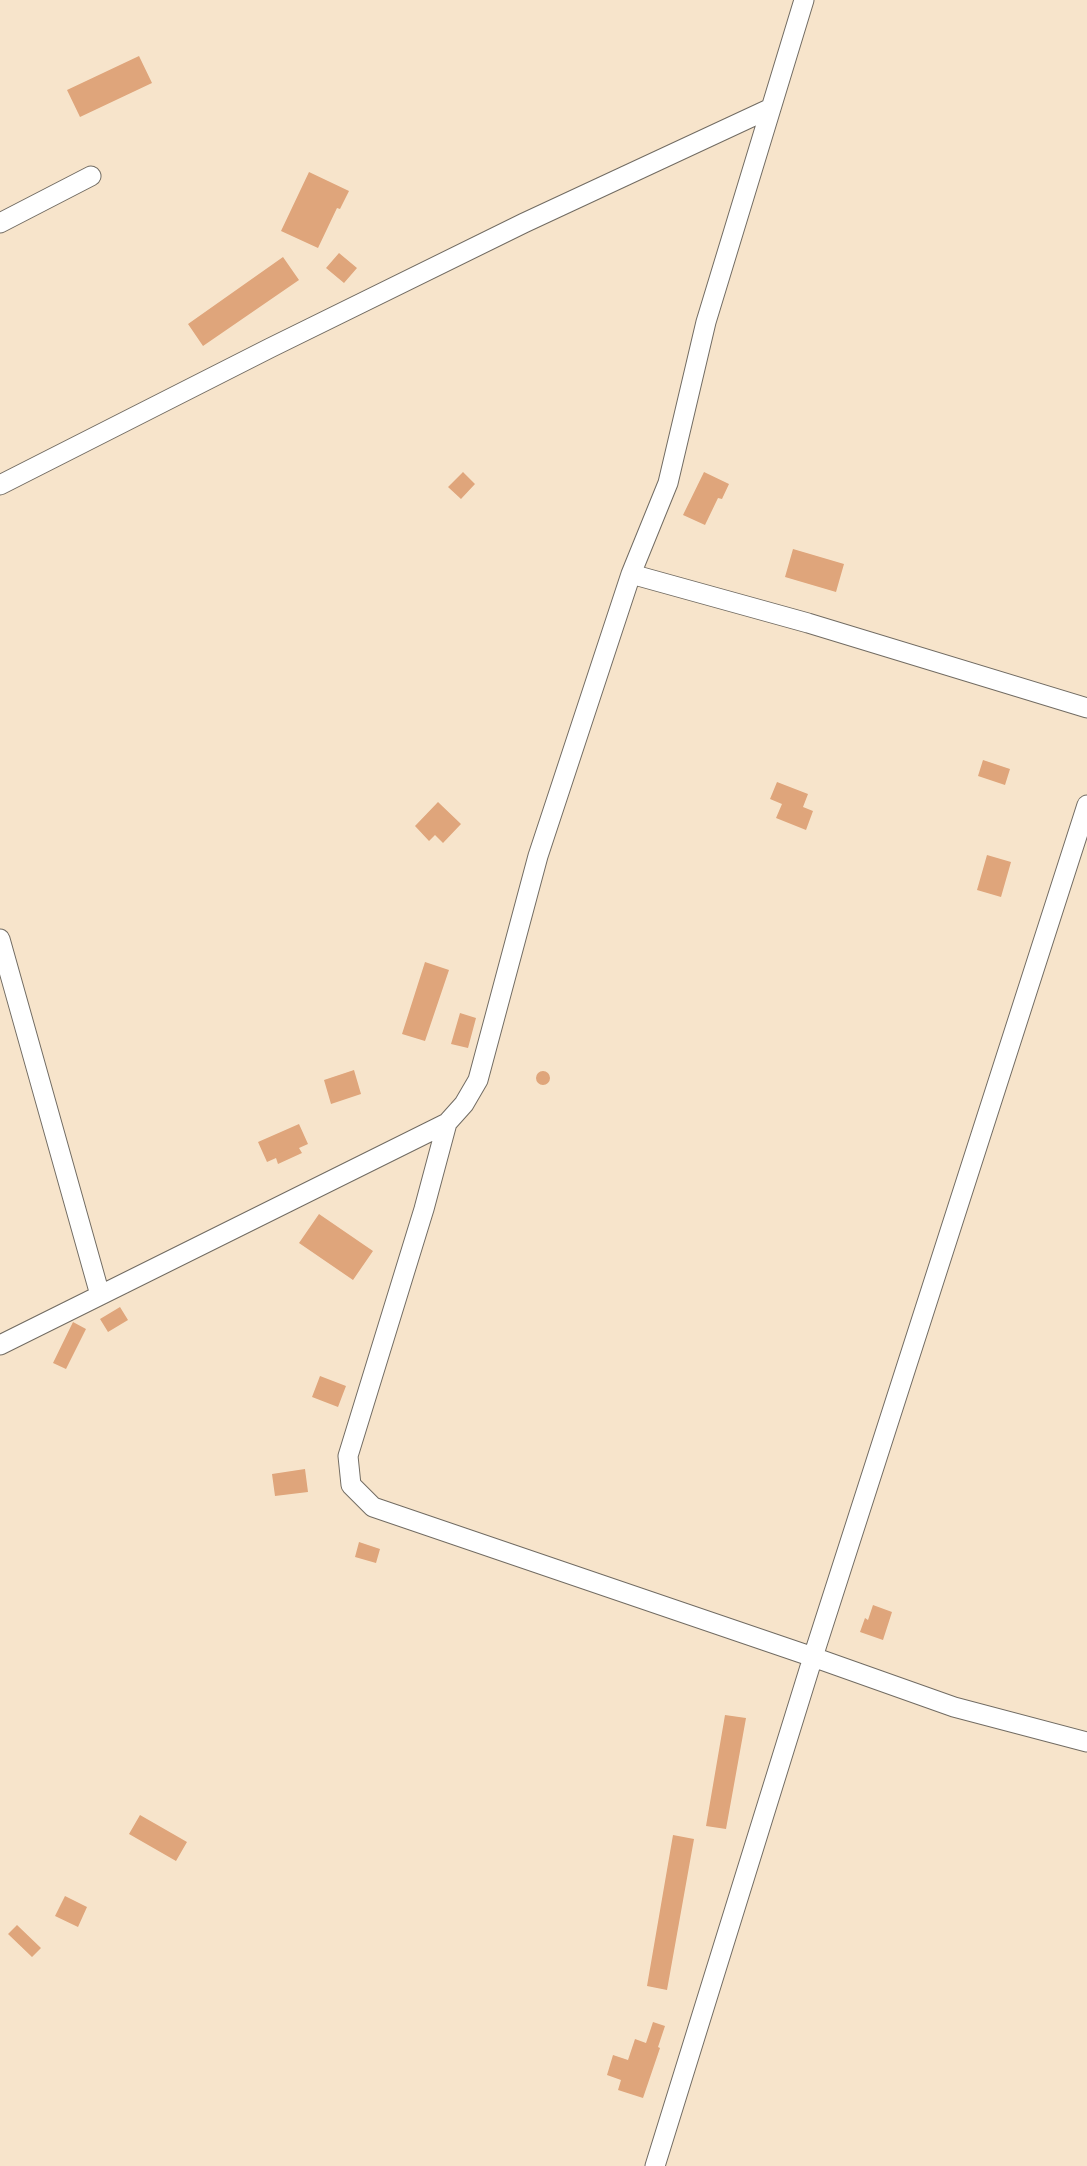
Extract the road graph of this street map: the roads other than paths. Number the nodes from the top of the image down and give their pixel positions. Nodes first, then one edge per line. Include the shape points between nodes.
1 (804, 0) edge
2 (771, 108) junction
3 (91, 176) dead end
4 (0, 223) edge
5 (0, 485) edge
6 (631, 574) junction
7 (1087, 708) edge
8 (1087, 805) edge
9 (0, 939) edge
10 (447, 1124) junction
11 (100, 1295) junction
12 (0, 1345) edge
13 (813, 1657) junction
14 (1087, 1742) edge
15 (655, 2166) edge

1 - 2 street
2 - 5 street via 515,227
2 - 6 street via 706,322 668,483
3 - 4 street
6 - 7 street via 808,623
6 - 10 street via 538,856 478,1080
8 - 13 street
9 - 11 street
10 - 11 street
10 - 13 street via 348,1456 351,1484 373,1507
11 - 12 street
13 - 14 street via 954,1707
13 - 15 street

